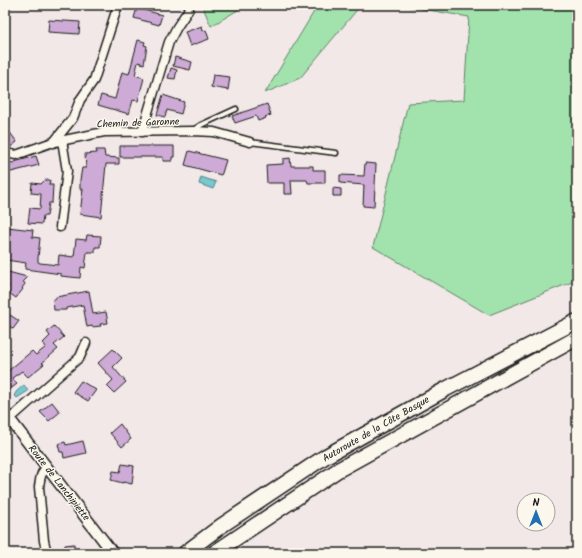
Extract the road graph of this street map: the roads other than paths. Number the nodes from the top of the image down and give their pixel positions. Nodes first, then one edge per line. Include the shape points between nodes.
1 (118, 5) edge
2 (189, 9) dead end
3 (236, 109) dead end
4 (193, 131) junction
5 (142, 132) junction
6 (62, 140) junction
7 (250, 142) joint
8 (52, 143) junction
9 (5, 153) edge
10 (336, 153) dead end
11 (60, 227) dead end
12 (577, 321) edge
13 (577, 338) edge
14 (86, 343) dead end
15 (8, 416) edge
16 (47, 466) junction
17 (47, 553) edge
18 (113, 553) edge
19 (185, 553) edge
20 (214, 553) edge

1 - 8 street via 94,80 80,100 72,118
2 - 5 street via 169,42
3 - 4 lane
4 - 5 street, Chemin de Garonne
4 - 7 street, Chemin de Garonne via 214,132
5 - 6 street, Chemin de Garonne via 104,132
6 - 8 street, Chemin de Garonne
6 - 11 street via 67,171
7 - 10 lane
8 - 9 street, Chemin de Garonne via 16,155
12 - 19 highway, Autoroute de la Côte Basque via 446,389 326,456
13 - 20 highway, Autoroute de la Côte Basque via 338,470
14 - 15 street via 80,357
15 - 16 street, Route de Lanchipiette
16 - 17 street via 43,470 39,487
16 - 18 street, Route de Lanchipiette

